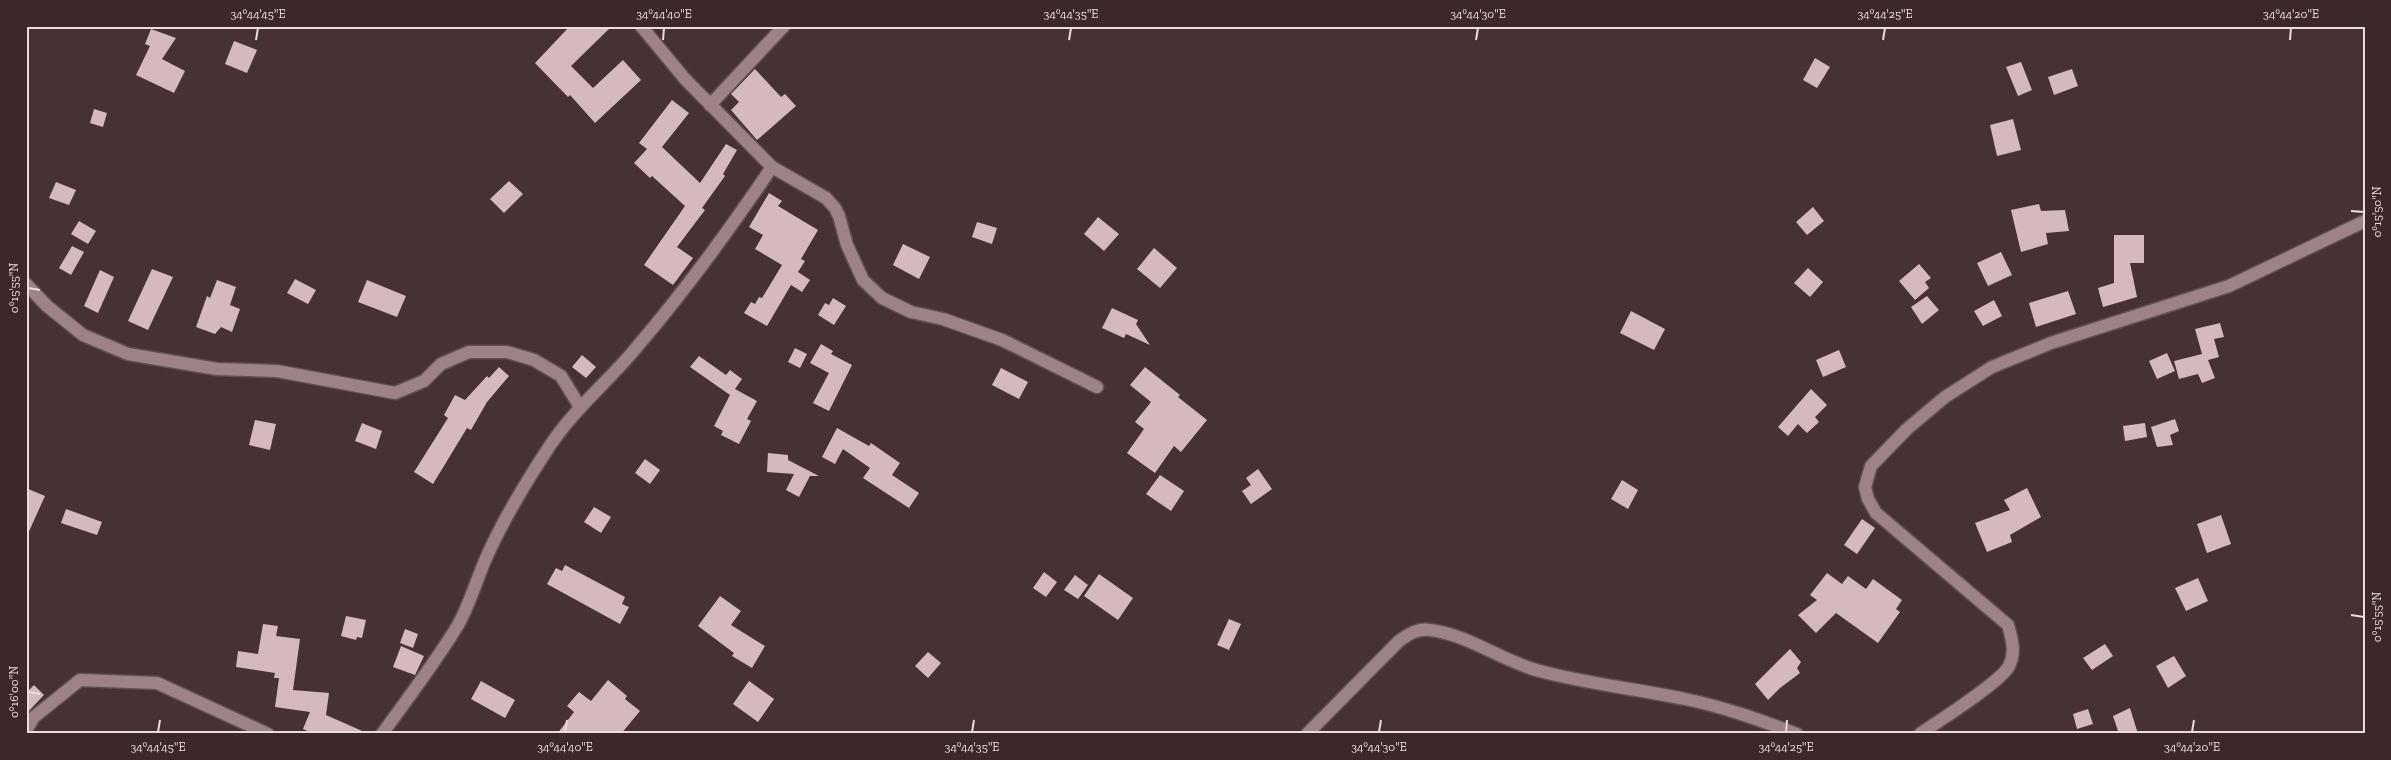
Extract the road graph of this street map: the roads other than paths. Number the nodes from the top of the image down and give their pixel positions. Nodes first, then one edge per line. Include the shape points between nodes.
1 (641, 26) edge
2 (784, 26) edge
3 (710, 105) junction
4 (772, 167) junction
5 (2365, 220) edge
6 (26, 284) edge
7 (1097, 387) dead end
8 (580, 407) junction
9 (26, 730) edge
10 (268, 734) edge
11 (382, 734) edge
12 (1307, 734) edge
13 (1797, 734) edge
14 (1920, 734) edge

1 - 3 street
2 - 3 street
3 - 4 street
4 - 7 street via 826,198 835,208 863,280 882,298 911,312 1002,340
4 - 8 street via 742,214 651,331
5 - 14 street via 2229,286 2051,343 1992,367 1944,397 1871,466 1865,487 1876,513 2008,625 2014,648 2009,667 1979,693
6 - 8 street via 47,306 84,335 128,354 217,369 277,371 395,393 424,381 441,364 469,352 507,352 534,360 561,376
8 - 11 street via 549,446 509,512 458,624
9 - 10 street via 34,717 80,680 157,683
12 - 13 street via 1399,641 1413,631 1428,630 1451,634 1506,660 1538,670 1687,699 1751,716

